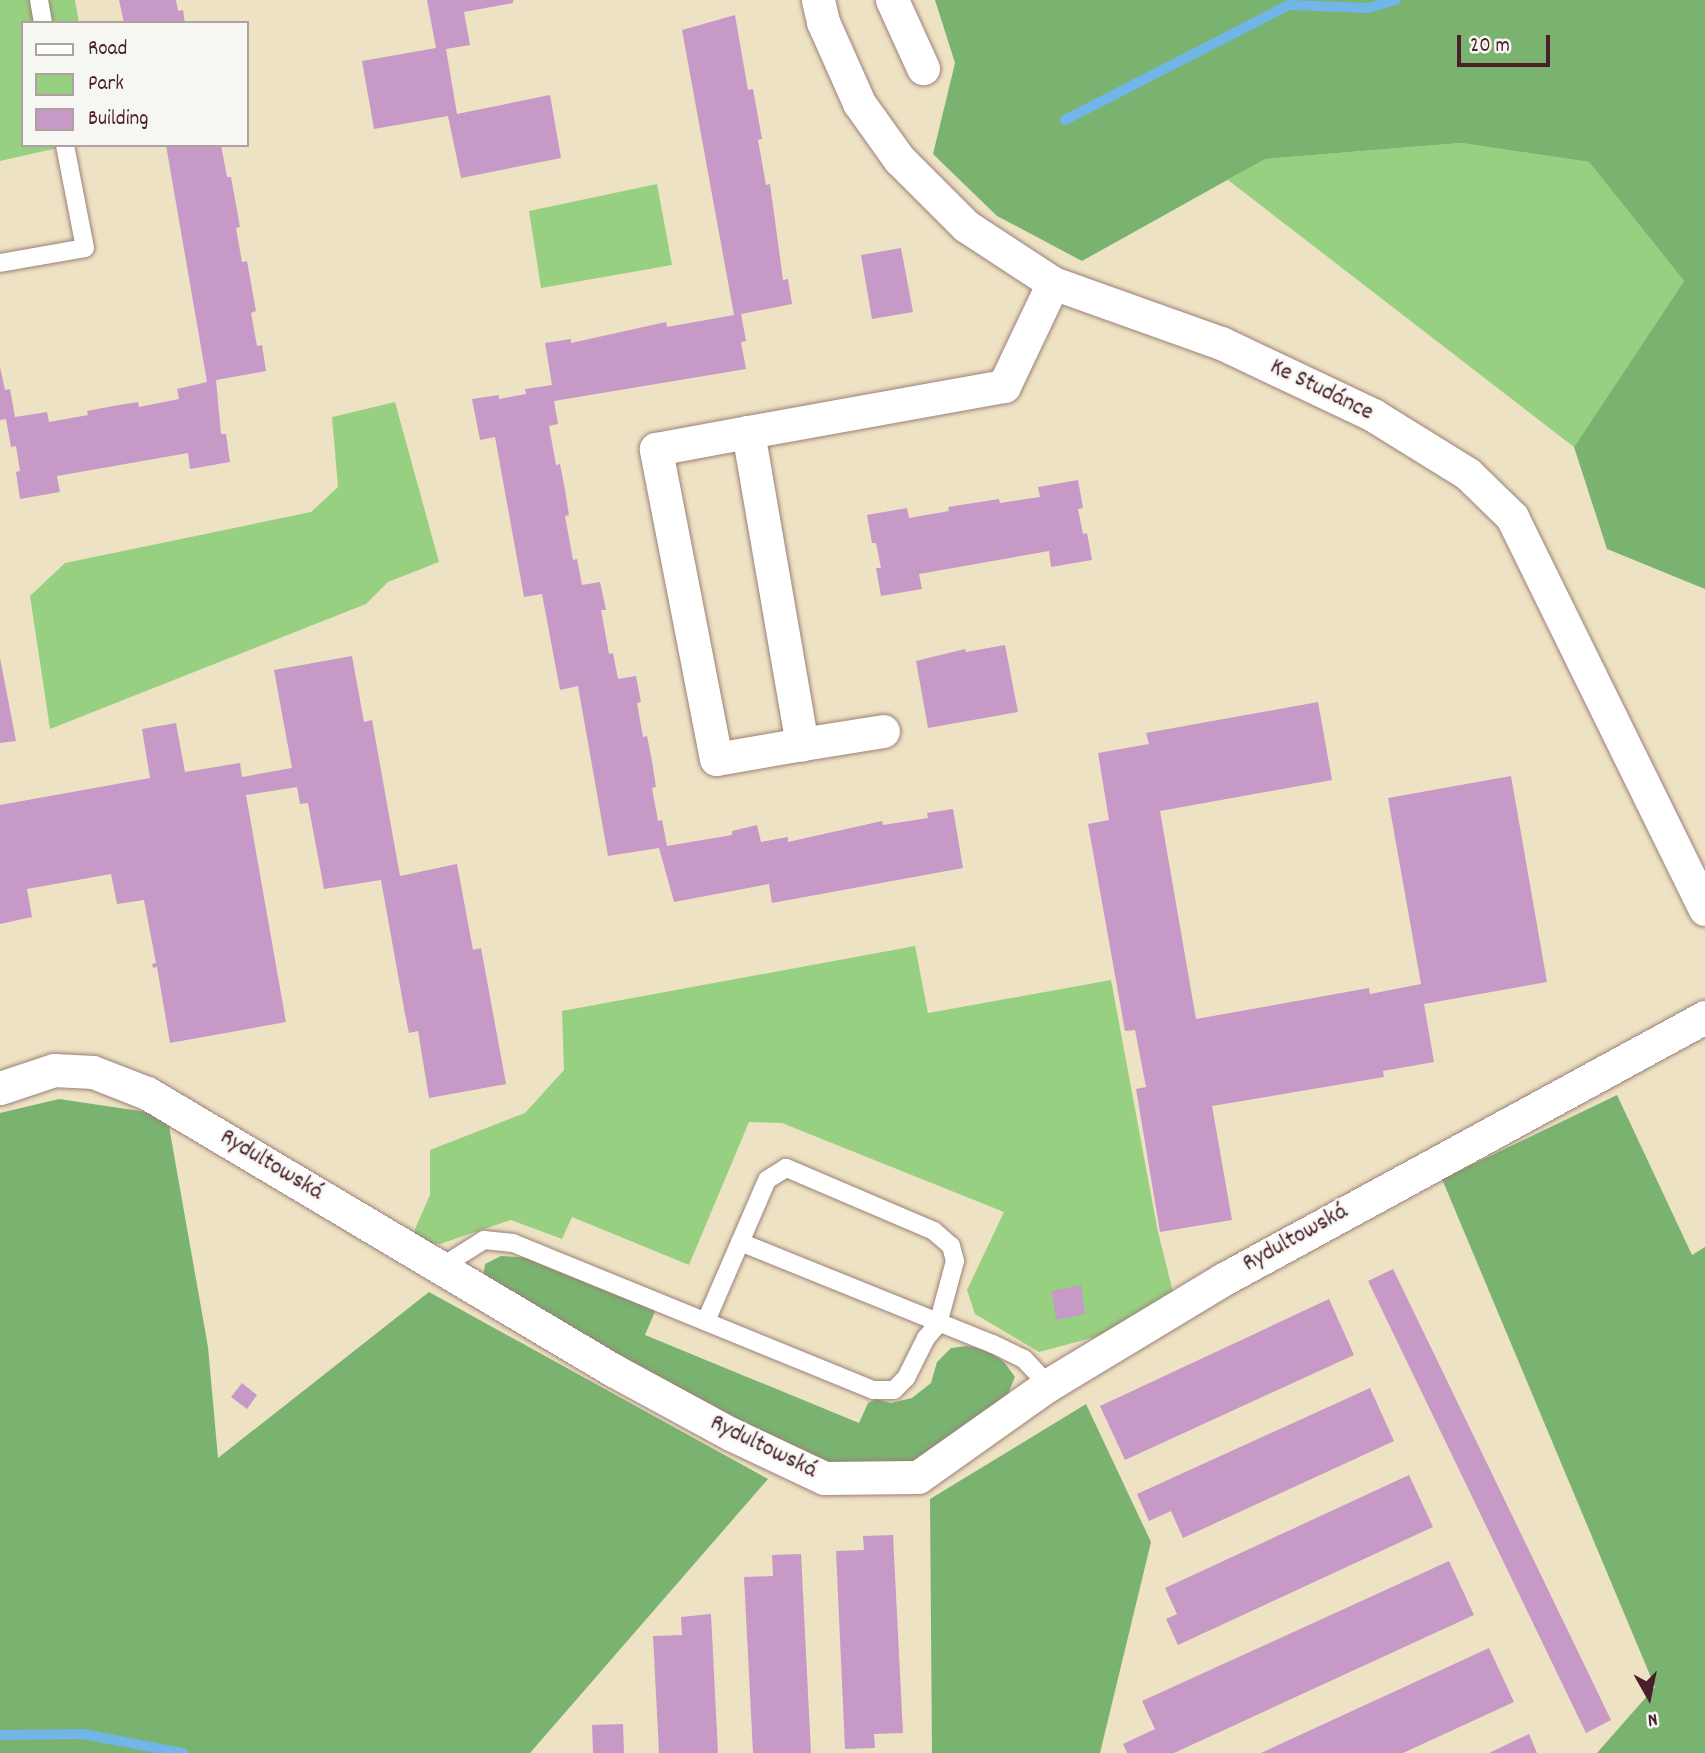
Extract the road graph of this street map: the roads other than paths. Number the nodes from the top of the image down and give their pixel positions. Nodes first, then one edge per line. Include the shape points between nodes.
1 (39, 0) edge
2 (818, 0) edge
3 (892, 0) edge
4 (43, 21) edge
5 (923, 68) dead end
6 (65, 147) edge
7 (0, 263) edge
8 (1053, 283) junction
9 (748, 432) junction
10 (883, 731) dead end
11 (803, 744) junction
12 (1705, 909) edge
13 (1705, 1017) edge
14 (0, 1088) edge
15 (740, 1242) junction
16 (441, 1267) junction
17 (706, 1321) junction
18 (938, 1324) junction
19 (1048, 1385) junction

1 - 4 lane
2 - 8 street, Ke Studánce via 859,103 899,159 966,226
3 - 5 street
6 - 7 lane via 85,248
8 - 9 street via 1004,386
8 - 12 street, Ke Studánce via 1221,343 1373,415 1468,474 1512,517
9 - 11 street
9 - 11 street via 656,449 716,759
10 - 11 street
13 - 19 street, Rydultowská via 1234,1273
14 - 16 street, Rydultowská via 54,1070 93,1072 147,1093
15 - 17 lane
15 - 18 lane
15 - 18 lane via 766,1180 786,1168 934,1231 951,1246 955,1261
16 - 17 lane via 484,1240 513,1242
16 - 19 street, Rydultowská via 613,1370 824,1478 918,1477
17 - 18 lane via 873,1390 894,1390 906,1378
18 - 19 lane via 1024,1359

